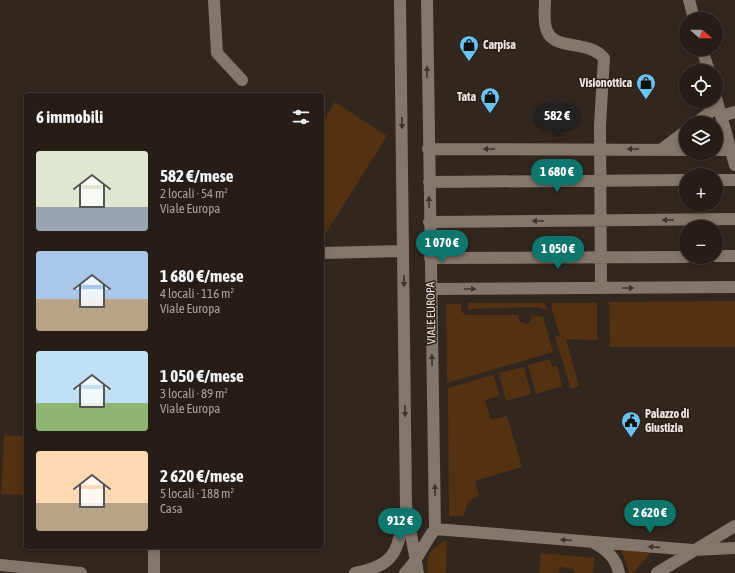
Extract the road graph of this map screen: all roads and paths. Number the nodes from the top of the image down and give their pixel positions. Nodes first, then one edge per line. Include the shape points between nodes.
1 (214, 0) edge
2 (400, 0) edge
3 (427, 0) edge
4 (545, 0) edge
5 (689, 0) edge
6 (692, 12) edge
7 (242, 80) dead end
8 (716, 108) edge
9 (720, 108) edge
10 (723, 108) edge
11 (735, 112) edge
12 (705, 116) edge
13 (679, 137) edge
14 (428, 149) junction
15 (600, 149) junction
16 (662, 150) junction
17 (679, 150) edge
18 (723, 150) edge
19 (730, 150) junction
20 (735, 166) edge
21 (679, 180) edge
22 (723, 180) edge
23 (735, 180) edge
24 (601, 181) junction
25 (429, 182) junction
26 (735, 219) edge
27 (601, 220) junction
28 (430, 222) junction
29 (403, 251) junction
30 (324, 253) edge
31 (723, 256) edge
32 (735, 256) edge
33 (601, 257) junction
34 (679, 257) edge
35 (430, 258) junction
36 (735, 287) edge
37 (601, 288) junction
38 (431, 289) junction
39 (406, 506) junction
40 (735, 526) edge
41 (435, 529) junction
42 (591, 542) junction
43 (735, 548) edge
44 (154, 549) edge
45 (693, 550) junction
46 (0, 565) edge
47 (417, 567) edge
48 (81, 573) edge
49 (154, 573) edge
50 (355, 573) edge
51 (405, 573) edge
52 (619, 573) edge
53 (657, 573) edge

1 - 7 street via 217,53
2 -> 29 street
14 -> 3 street, VIALE EUROPA
4 - 15 street via 546,28 552,39 591,48 604,58
5 - 6 street
8 - 12 street
9 - 19 street
10 - 11 street
13 - 16 street
15 -> 14 street
14 - 25 street, VIALE EUROPA
16 -> 15 street
15 - 24 street
16 - 17 street
18 - 19 street
19 - 20 street
21 - 24 street
22 - 23 street
24 - 25 street
24 - 27 street
28 -> 25 street, VIALE EUROPA
26 -> 27 street
27 -> 28 street
27 - 33 street
28 - 35 street, VIALE EUROPA
29 - 30 street
29 -> 39 street
31 - 32 street
33 - 34 street
33 - 35 street
33 - 37 street
35 - 38 street, VIALE EUROPA
37 -> 36 street
38 -> 37 street
41 -> 38 street, VIALE EUROPA
39 - 47 street
39 - 50 street via 399,541 393,555 382,565
40 - 45 street
42 -> 41 street
41 - 47 street via 427,539
45 -> 42 street
42 - 52 street via 613,558
43 - 45 street
44 - 49 street
45 - 53 street
46 - 48 street
47 - 51 street

